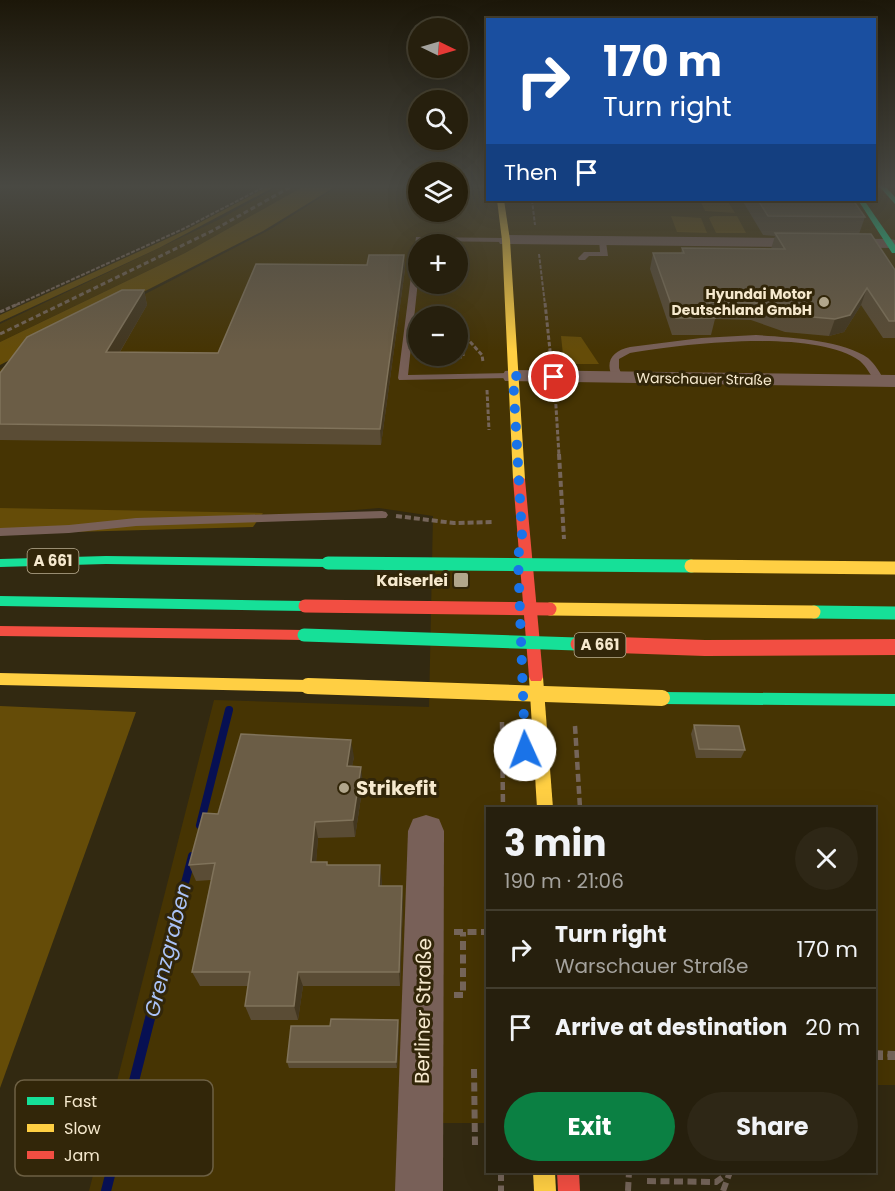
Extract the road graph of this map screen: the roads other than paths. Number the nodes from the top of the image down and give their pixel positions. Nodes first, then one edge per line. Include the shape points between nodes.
1 (506, 240) edge
2 (419, 241) edge
3 (524, 241) edge
4 (893, 247) edge
5 (604, 248) junction
6 (582, 258) dead end
7 (513, 376) junction
8 (618, 378) junction
9 (888, 381) edge
10 (382, 515) road end
11 (0, 532) edge
12 (522, 535) junction
13 (0, 563) edge
14 (895, 568) edge
15 (0, 602) edge
16 (895, 613) edge
17 (0, 632) edge
18 (895, 647) edge
19 (0, 679) edge
20 (895, 700) edge
21 (524, 716) dead end
22 (545, 807) edge
23 (426, 831) dead end
24 (544, 1173) edge
25 (568, 1173) edge
26 (419, 1191) edge
27 (545, 1191) edge
28 (569, 1191) edge

1 - 7 main road
2 - 7 lane via 403,375 448,380
3 - 5 street
4 - 5 street
5 - 6 lane
7 - 8 street, Warschauer Straße
7 - 12 main road
8 - 9 street, Warschauer Straße
8 - 9 lane via 613,367 621,352 712,341 787,340 862,358
10 - 11 lane via 136,522 69,530
12 - 21 main road via 518,557
12 - 22 main road via 527,557
13 - 14 main road, A 661, bridge via 106,560
15 - 16 main road, A 661, bridge
17 - 18 main road, A 661, bridge via 304,634 705,648
19 - 20 main road, bridge via 535,695
23 - 26 street, Berliner Straße
24 - 27 main road
25 - 28 main road

